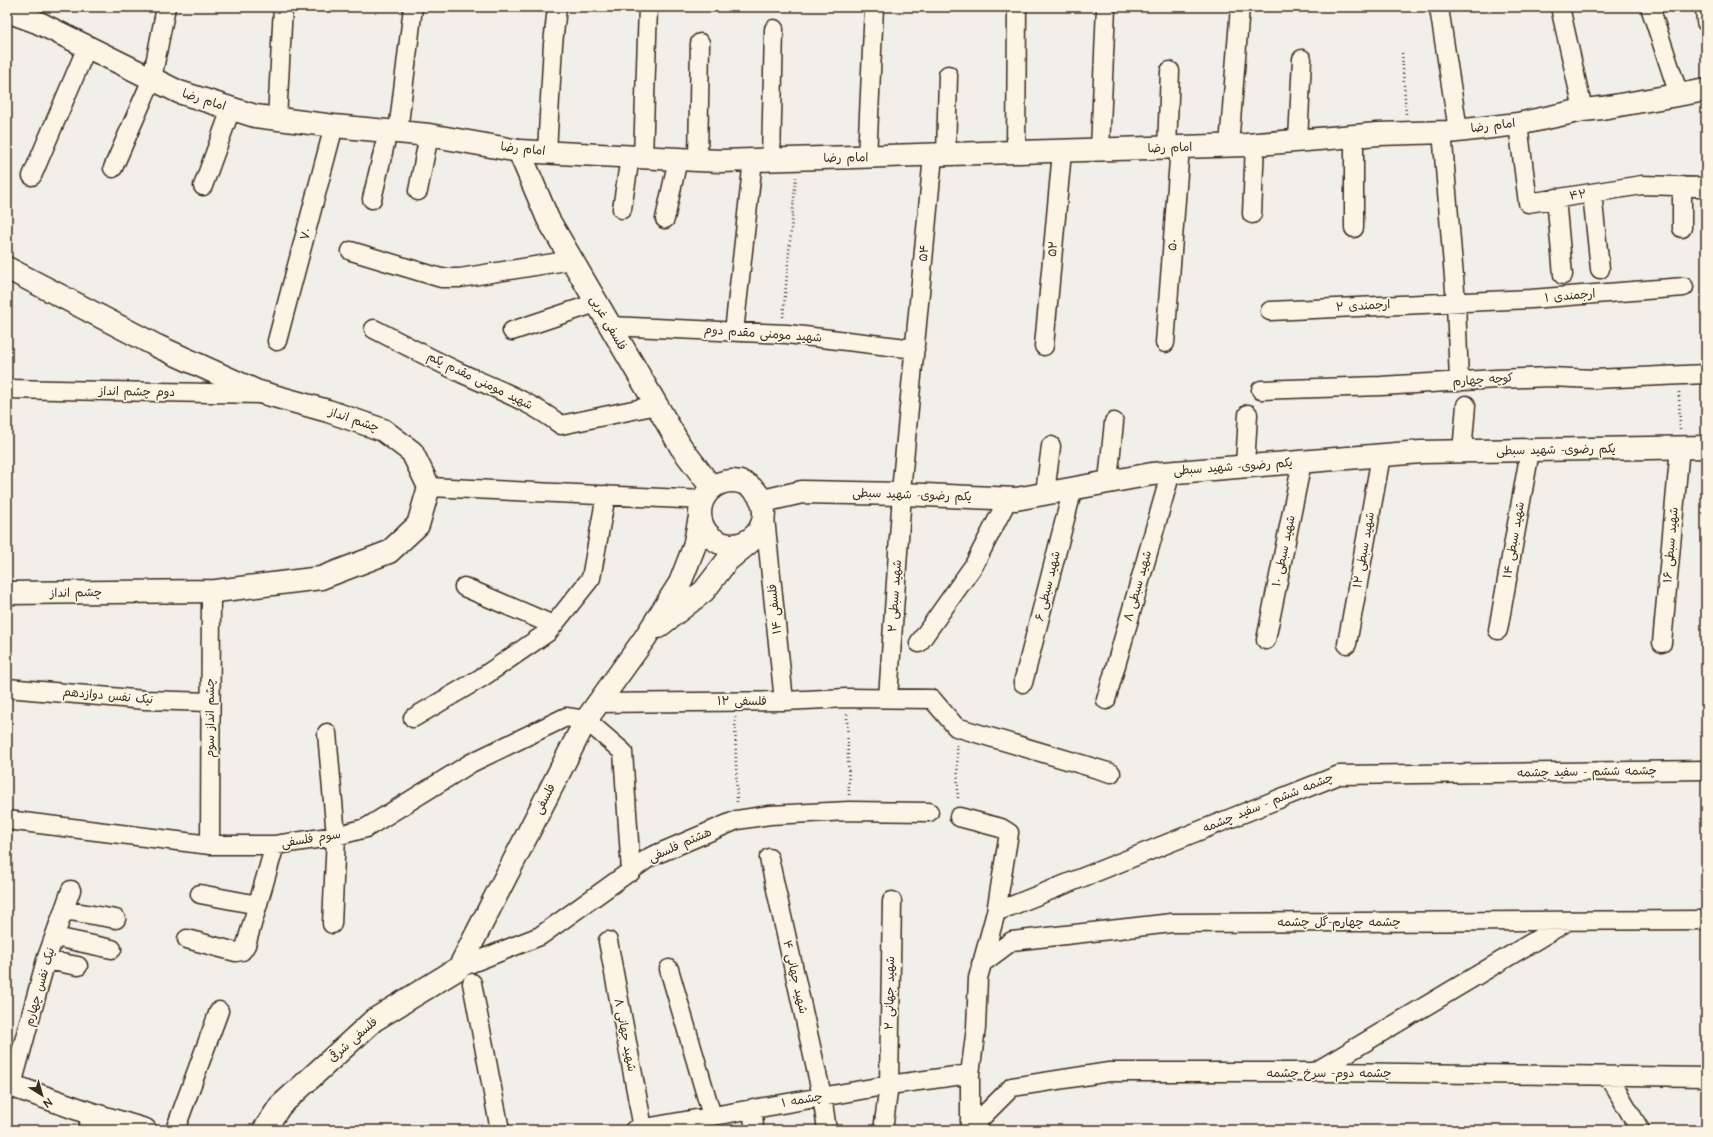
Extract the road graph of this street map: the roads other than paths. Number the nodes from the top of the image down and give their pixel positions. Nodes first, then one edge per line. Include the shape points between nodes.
1 (166, 7) edge
2 (283, 7) edge
3 (413, 7) edge
4 (557, 7) edge
5 (648, 7) edge
6 (874, 7) edge
7 (1017, 7) edge
8 (1106, 7) edge
9 (1240, 7) edge
10 (1560, 7) edge
11 (1650, 7) edge
12 (1705, 7) edge
13 (1439, 8) edge
14 (8, 11) edge
15 (1706, 22) edge
16 (774, 29) dead end
17 (700, 43) dead end
18 (87, 47) junction
19 (1302, 59) dead end
20 (1170, 71) dead end
21 (948, 75) dead end
22 (152, 79) junction
23 (1706, 90) edge
24 (1679, 95) junction
25 (231, 109) junction
26 (1583, 110) junction
27 (278, 119) junction
28 (1518, 124) junction
29 (334, 126) junction
30 (1450, 131) junction
31 (393, 132) junction
32 (429, 135) junction
33 (1354, 136) junction
34 (1298, 141) junction
35 (1255, 144) junction
36 (1230, 146) junction
37 (1174, 148) junction
38 (1100, 150) junction
39 (519, 151) junction
40 (547, 152) junction
41 (1062, 152) junction
42 (1016, 153) junction
43 (940, 156) junction
44 (637, 157) junction
45 (867, 158) junction
46 (688, 160) junction
47 (762, 160) junction
48 (113, 168) dead end
49 (32, 176) dead end
50 (202, 186) dead end
51 (1682, 186) junction
52 (1706, 187) edge
53 (418, 191) dead end
54 (1592, 192) junction
55 (1556, 198) junction
56 (372, 199) dead end
57 (622, 209) dead end
58 (1252, 214) dead end
59 (665, 219) dead end
60 (1354, 228) dead end
61 (1682, 228) dead end
62 (351, 251) dead end
63 (572, 260) junction
64 (7, 268) edge
65 (1600, 269) dead end
66 (1563, 275) dead end
67 (1684, 287) dead end
68 (1456, 302) junction
69 (596, 303) junction
70 (1270, 311) dead end
71 (610, 326) junction
72 (374, 329) dead end
73 (512, 331) dead end
74 (734, 332) junction
75 (277, 341) dead end
76 (1166, 343) dead end
77 (1044, 346) dead end
78 (915, 349) junction
79 (1706, 374) edge
80 (1459, 382) junction
81 (7, 389) edge
82 (1261, 390) dead end
83 (268, 394) junction
84 (657, 405) junction
85 (1466, 405) dead end
86 (1248, 414) dead end
87 (1114, 422) dead end
88 (1051, 446) dead end
89 (1680, 447) junction
90 (1706, 447) edge
91 (1530, 451) junction
92 (1462, 452) junction
93 (1381, 456) junction
94 (1302, 462) junction
95 (1245, 466) junction
96 (1170, 472) junction
97 (1108, 481) junction
98 (429, 487) junction
99 (902, 487) junction
100 (1073, 488) junction
101 (1045, 493) junction
102 (606, 495) junction
103 (1008, 499) junction
104 (705, 501) junction
105 (764, 509) junction
106 (754, 538) junction
107 (464, 587) dead end
108 (211, 591) junction
109 (7, 592) edge
110 (553, 626) junction
111 (1498, 630) dead end
112 (645, 638) junction
113 (1266, 640) dead end
114 (919, 643) dead end
115 (1662, 643) dead end
116 (1347, 644) dead end
117 (1023, 683) dead end
118 (7, 688) edge
119 (888, 698) junction
120 (1106, 700) dead end
121 (784, 701) junction
122 (210, 702) junction
123 (591, 711) junction
124 (413, 718) dead end
125 (327, 733) dead end
126 (1706, 770) edge
127 (1111, 773) dead end
128 (929, 812) dead end
129 (959, 817) road end
130 (7, 820) edge
131 (336, 836) junction
132 (210, 845) junction
133 (275, 845) junction
134 (769, 858) dead end
135 (631, 872) junction
136 (71, 890) dead end
137 (200, 894) dead end
138 (892, 901) dead end
139 (258, 905) junction
140 (64, 910) junction
141 (996, 912) junction
142 (116, 919) dead end
143 (1706, 920) edge
144 (1568, 921) junction
145 (332, 924) dead end
146 (54, 937) junction
147 (187, 939) dead end
148 (608, 941) dead end
149 (112, 949) dead end
150 (46, 960) junction
151 (981, 964) junction
152 (78, 966) dead end
153 (669, 969) dead end
154 (465, 976) junction
155 (219, 1011) dead end
156 (1314, 1072) junction
157 (970, 1074) junction
158 (1609, 1077) junction
159 (1706, 1077) edge
160 (9, 1084) edge
161 (888, 1085) junction
162 (822, 1096) junction
163 (753, 1108) junction
164 (712, 1116) junction
165 (89, 1122) edge
166 (638, 1129) edge
167 (970, 1129) edge
168 (145, 1130) edge
169 (175, 1130) edge
170 (264, 1130) edge
171 (500, 1130) edge
172 (754, 1130) edge
173 (827, 1130) edge
174 (883, 1130) edge
175 (1640, 1130) edge

1 - 22 street
2 - 27 street
3 - 31 street
4 - 40 street via 552,44
5 - 44 street
6 - 45 street
7 - 42 street
8 - 38 street
9 - 36 street
10 - 26 street
11 - 24 street
12 - 15 street
13 - 30 street
14 - 18 street, امام رضا via 37,22
16 - 47 street
17 - 46 street
18 - 22 street, امام رضا
18 - 49 street
19 - 34 street
20 - 37 street, ۵۰
21 - 43 street, ۵۴
22 - 25 street, امام رضا via 179,92
22 - 48 street
23 - 24 street, امام رضا
24 - 26 street, امام رضا
25 - 27 street, امام رضا
25 - 50 street
26 - 28 street, امام رضا
27 - 29 street, امام رضا
28 - 30 street, امام رضا
28 - 55 street, ۴۲ via 1528,202
29 - 31 street, امام رضا
29 - 75 street, ۷۰
30 - 33 street, امام رضا
30 - 68 street
31 - 32 street, امام رضا
31 - 56 street
32 - 39 street, امام رضا
32 - 53 street
33 - 34 street, امام رضا
33 - 60 street
34 - 35 street, امام رضا
35 - 36 street, امام رضا
35 - 58 street
36 - 37 street, امام رضا
37 - 38 street, امام رضا
37 - 76 street, ۵۰
38 - 41 street, امام رضا
39 - 40 street, امام رضا
39 - 63 street, فلسفی غربی via 548,218
40 - 44 street, امام رضا
41 - 42 street, امام رضا
41 - 77 street, ۵۲
42 - 43 street, امام رضا
43 - 45 street, امام رضا
43 - 78 street, ۵۴
44 - 46 street, امام رضا
44 - 57 street
45 - 47 street, امام رضا
46 - 47 street, امام رضا
46 - 59 street
47 - 74 street
51 - 52 street, ۴۲
51 - 54 street, ۴۲ via 1642,185
51 - 61 street
54 - 55 street, ۴۲
54 - 65 street
55 - 66 street
62 - 63 street via 441,278 460,278
63 - 69 street, فلسفی غربی
64 - 83 street, چشم انداز via 157,346 256,391
67 - 68 street, ۱ ارجمندی
68 - 70 street, ۲ ارجمندی
68 - 80 street
69 - 71 street, فلسفی غربی
69 - 73 street
71 - 74 street, شهید مومنی مقدم دوم
71 - 84 street, فلسفی غربی
72 - 84 street, شهید مومنی مقدم یکم via 462,373 516,396 561,425
74 - 78 street, شهید مومنی مقدم دوم via 781,334
78 - 99 street, ۵۴
79 - 80 street, کوچه چهارم via 1594,379 1542,377
80 - 82 street, کوچه چهارم
81 - 83 street, دوم چشم انداز
83 - 98 street, چشم انداز via 328,410 384,430 412,452
84 - 104 street, فلسفی غربی via 681,447
85 - 92 street
86 - 95 street
87 - 97 street
88 - 101 street
89 - 90 street, یکم رضوی- شهید سبطی
89 - 91 street, یکم رضوی- شهید سبطی
89 - 115 street, شهید سبطی ۱۶
91 - 92 street, یکم رضوی- شهید سبطی
91 - 111 street, شهید سبطی ۱۴
92 - 93 street, یکم رضوی- شهید سبطی
93 - 94 street, یکم رضوی- شهید سبطی
93 - 116 street, ۱۲ شهید سبطی
94 - 95 street, یکم رضوی- شهید سبطی
94 - 113 street, ۱۰ شهید سبطی
95 - 96 street, یکم رضوی- شهید سبطی
96 - 97 street, یکم رضوی- شهید سبطی
96 - 120 street, ۸ شهید سبطی
97 - 100 street, یکم رضوی- شهید سبطی
98 - 102 street
98 - 108 street, چشم انداز via 418,525 389,552 321,578
99 - 103 street, یکم رضوی- شهید سبطی
99 - 105 street, یکم رضوی- شهید سبطی via 802,492
99 - 119 street, ۲ شهید سبطی
100 - 101 street, یکم رضوی- شهید سبطی
100 - 117 street, ۶ شهید سبطی
101 - 103 street, یکم رضوی- شهید سبطی
102 - 104 street
102 - 110 street via 591,578
103 - 114 street via 974,565
104 - 105 street via 724,481 738,480 754,488
104 - 106 street via 707,534 719,543 733,546
104 - 112 street via 694,547 680,583
105 - 106 street
105 - 121 street, ۱۴ فلسفی
106 - 112 street via 727,561 704,591
107 - 110 street
108 - 109 street, چشم انداز
108 - 122 street, چشم انداز سوم
110 - 124 street via 481,678
112 - 123 street, فلسفی
118 - 122 street, نیک نفس دوازدهم via 145,700
119 - 121 street, ۱۲ فلسفی
119 - 127 street, ۱۲ فلسفی via 932,699 956,726
121 - 123 street, ۱۲ فلسفی via 735,700
122 - 132 street, چشم انداز سوم
123 - 131 street, سوم فلسفی via 566,717 471,763 366,828
123 - 135 street via 623,752
123 - 154 street, فلسفی
125 - 131 street
126 - 141 street, چشمه ششم - سفید چشمه via 1339,775
128 - 135 street, هشتم فلسفی via 849,811 770,814 737,820 650,857
129 - 141 street via 1000,828 1009,833
130 - 132 street, سوم فلسفی
131 - 133 street, سوم فلسفی
131 - 145 street
132 - 133 street, سوم فلسفی
133 - 139 street
134 - 162 street, ۴ شهید جهانی
135 - 154 street, هشتم فلسفی via 540,936
136 - 140 street, نیک نفس چهارم
137 - 139 street
138 - 161 street, ۲ شهید جهانی
139 - 147 street via 242,951 236,952
140 - 142 street
140 - 146 street, نیک نفس چهارم
141 - 151 street
143 - 144 street, چشمه چهارم-گل چشمه
144 - 151 street, چشمه چهارم-گل چشمه via 1172,923 1012,941
144 - 156 street
146 - 149 street
146 - 150 street, نیک نفس چهارم
148 - 166 street, ۸ شهید جهانی
150 - 152 street
150 - 160 street, نیک نفس چهارم
151 - 157 street
153 - 164 street
154 - 170 street, فلسفی شرقی via 374,1020 280,1106
154 - 171 street
155 - 169 street
156 - 158 street, چشمه دوم- سرخ چشمه
156 - 167 street, چشمه دوم- سرخ چشمه via 1109,1072 1012,1087
157 - 161 street, چشمه ۱
157 - 167 street
158 - 159 street, چشمه دوم- سرخ چشمه
158 - 175 street
160 - 165 street
161 - 162 street, چشمه ۱
161 - 174 street, ۲ شهید جهانی
162 - 163 street, چشمه ۱
162 - 173 street, ۴ شهید جهانی
163 - 164 street, چشمه ۱
163 - 172 street
164 - 166 street, چشمه ۱
165 - 168 street

